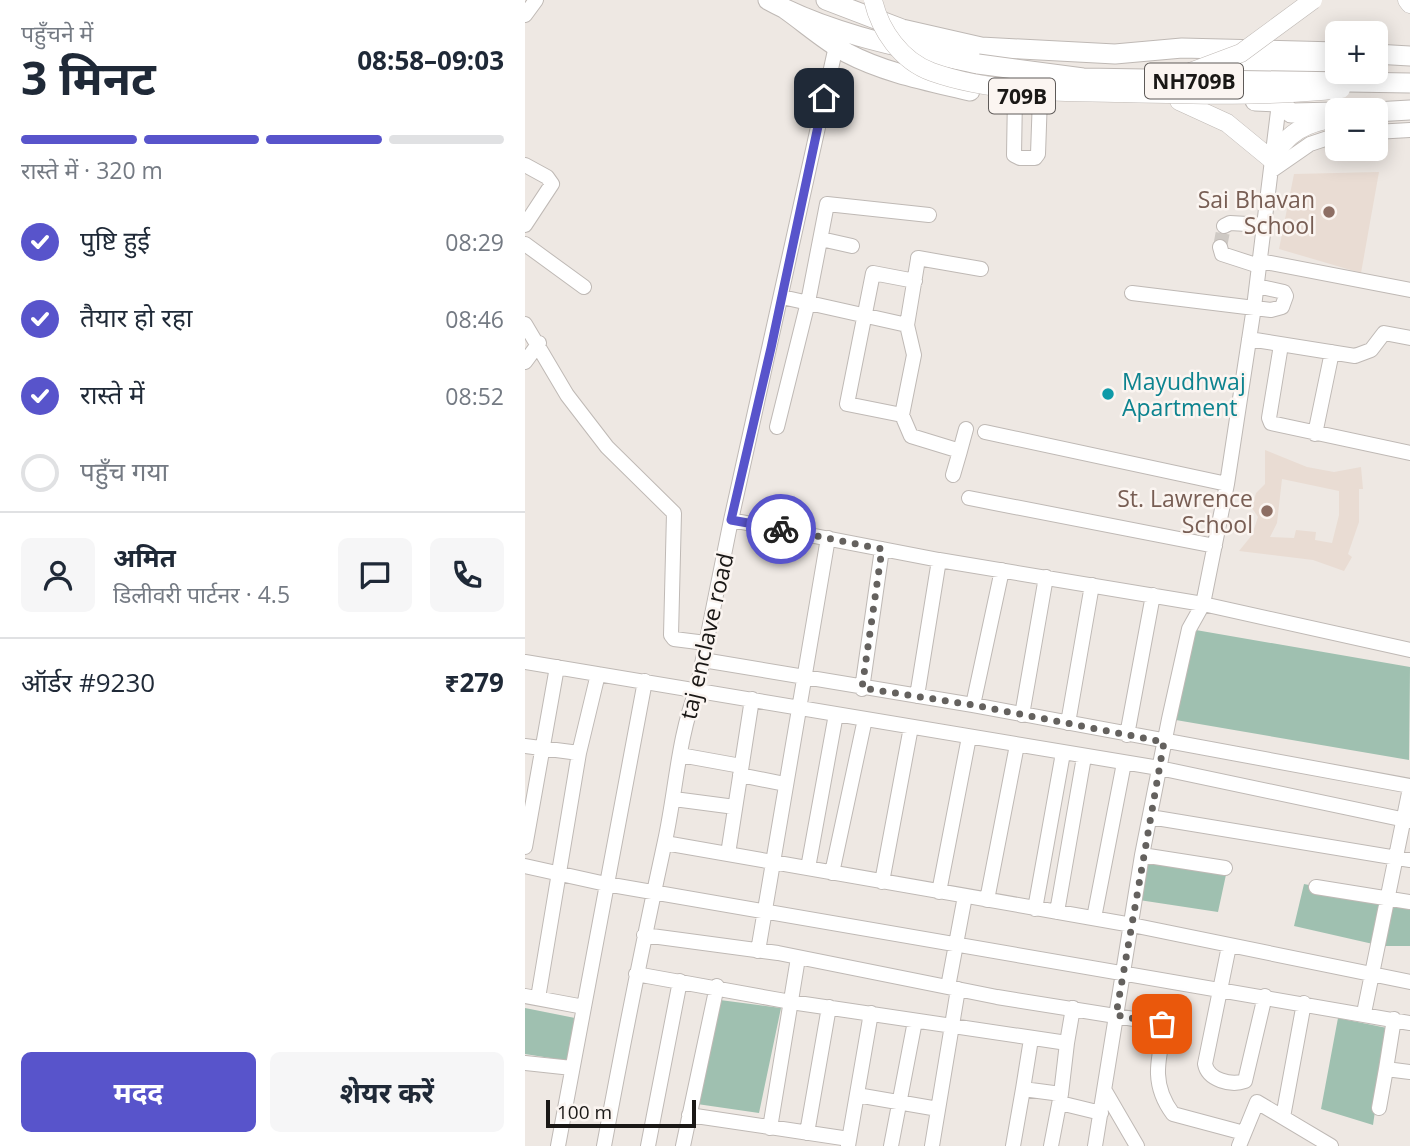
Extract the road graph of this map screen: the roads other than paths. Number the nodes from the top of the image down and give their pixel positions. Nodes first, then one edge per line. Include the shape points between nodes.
1 (536, 0) edge
2 (826, 0) edge
3 (873, 0) edge
4 (1313, 0) edge
5 (1407, 0) edge
6 (776, 5) edge
7 (1410, 5) edge
8 (525, 15) edge
9 (836, 46) junction
10 (1325, 53) edge
11 (1284, 56) junction
12 (1325, 63) edge
13 (1164, 80) junction
14 (1400, 83) edge
15 (1015, 95) junction
16 (1040, 97) junction
17 (1179, 101) junction
18 (1279, 102) junction
19 (1410, 110) edge
20 (1388, 111) edge
21 (1325, 112) edge
22 (1325, 121) edge
23 (1410, 130) edge
24 (1388, 131) edge
25 (1325, 139) edge
26 (525, 165) edge
27 (1272, 166) junction
28 (929, 215) dead end
29 (525, 225) edge
30 (1264, 225) junction
31 (1224, 226) dead end
32 (821, 239) junction
33 (525, 244) edge
34 (852, 246) dead end
35 (1220, 247) dead end
36 (1260, 264) junction
37 (981, 269) dead end
38 (915, 281) junction
39 (1257, 286) junction
40 (584, 287) dead end
41 (1410, 290) edge
42 (1132, 293) dead end
43 (782, 297) junction
44 (809, 302) junction
45 (1254, 307) junction
46 (865, 315) junction
47 (525, 324) edge
48 (907, 325) junction
49 (1410, 338) edge
50 (1249, 339) junction
51 (539, 343) junction
52 (1281, 345) junction
53 (1332, 352) junction
54 (525, 362) edge
55 (902, 415) junction
56 (777, 427) dead end
57 (966, 429) dead end
58 (985, 432) dead end
59 (1315, 434) junction
60 (960, 451) junction
61 (1410, 453) edge
62 (953, 475) dead end
63 (1227, 484) junction
64 (969, 498) dead end
65 (731, 520) junction
66 (828, 538) junction
67 (882, 549) junction
68 (1213, 557) junction
69 (939, 560) junction
70 (1002, 570) junction
71 (1046, 577) junction
72 (1092, 585) junction
73 (1153, 595) junction
74 (1203, 604) junction
75 (706, 643) junction
76 (1410, 650) edge
77 (703, 660) junction
78 (525, 662) edge
79 (557, 667) junction
80 (598, 674) junction
81 (804, 679) junction
82 (645, 681) junction
83 (862, 688) junction
84 (697, 689) junction
85 (917, 696) junction
86 (752, 699) junction
87 (973, 705) junction
88 (799, 709) junction
89 (836, 714) junction
90 (1022, 715) junction
91 (865, 719) junction
92 (1068, 723) junction
93 (911, 727) junction
94 (1127, 735) junction
95 (969, 737) junction
96 (1164, 742) junction
97 (1017, 745) junction
98 (525, 746) edge
99 (544, 748) junction
100 (579, 753) junction
101 (1063, 753) junction
102 (680, 755) junction
103 (1084, 757) junction
104 (1124, 763) junction
105 (1159, 768) junction
106 (741, 771) junction
107 (785, 784) junction
108 (1410, 787) edge
109 (674, 799) junction
110 (735, 807) junction
111 (1150, 817) junction
112 (1406, 820) edge
113 (665, 843) junction
114 (525, 847) edge
115 (728, 854) junction
116 (1142, 855) junction
117 (1403, 859) edge
118 (771, 862) junction
119 (525, 866) edge
120 (808, 868) junction
121 (1224, 868) dead end
122 (559, 872) junction
123 (832, 873) junction
124 (882, 881) junction
125 (606, 884) junction
126 (1316, 887) dead end
127 (653, 890) junction
128 (939, 892) junction
129 (965, 896) junction
130 (1388, 898) junction
131 (987, 900) junction
132 (1410, 902) edge
133 (764, 909) junction
134 (1035, 909) junction
135 (1057, 912) junction
136 (1094, 918) junction
137 (1132, 925) junction
138 (644, 935) junction
139 (957, 943) junction
140 (1229, 946) junction
141 (758, 951) junction
142 (799, 958) junction
143 (1124, 971) junction
144 (636, 974) junction
145 (1371, 975) junction
146 (680, 981) junction
147 (1410, 982) edge
148 (717, 986) junction
149 (953, 988) junction
150 (1220, 989) junction
151 (1265, 996) junction
152 (531, 997) edge
153 (791, 1002) junction
154 (1304, 1003) junction
155 (584, 1007) junction
156 (829, 1007) junction
157 (1073, 1007) junction
158 (871, 1013) junction
159 (1364, 1013) junction
160 (1116, 1015) junction
161 (1394, 1020) junction
162 (915, 1021) junction
163 (1410, 1023) edge
164 (952, 1027) junction
165 (1031, 1039) junction
166 (1067, 1043) junction
167 (526, 1066) edge
168 (572, 1068) junction
169 (1386, 1069) junction
170 (1410, 1072) edge
171 (1023, 1088) junction
172 (1105, 1091) junction
173 (857, 1096) junction
174 (1060, 1098) junction
175 (898, 1103) junction
176 (1379, 1108) dead end
177 (938, 1109) junction
178 (1101, 1113) junction
179 (689, 1115) junction
180 (1283, 1117) junction
181 (769, 1128) junction
182 (807, 1133) junction
183 (1242, 1139) edge
184 (849, 1143) edge
185 (1098, 1145) edge
186 (558, 1146) edge
187 (604, 1146) edge
188 (648, 1146) edge
189 (683, 1146) edge
190 (891, 1146) edge
191 (932, 1146) edge
192 (1013, 1146) edge
193 (1051, 1146) edge
194 (1137, 1146) edge
195 (1331, 1146) edge

1 - 8 street
2 - 11 highway, NH709B via 902,29 981,47 1115,54 1182,48
3 - 14 main road, bridge via 885,31 914,62 932,72 982,84 1056,92 1287,95
4 - 13 main road, bridge via 1241,53
5 - 7 main road
6 - 9 highway, 709B
6 - 13 highway, NH709B, bridge via 844,30 978,64 1083,78
9 - 15 highway, 709B via 906,76 970,91
9 - 43 street, taj enclave road
10 - 11 highway, NH709B
11 - 12 highway
11 - 18 street
13 - 14 highway, NH709B, bridge
15 - 16 highway, 709B
15 - 16 street via 1014,155 1020,158 1038,154
16 - 17 highway, 709B
17 - 18 highway, 709B
17 - 27 main road via 1227,123
18 - 21 highway, 709B via 1291,113
18 - 27 street
19 - 20 highway
22 - 27 main road via 1303,126 1288,136
23 - 24 street
25 - 27 street
26 - 29 street via 552,184
27 - 30 street
28 - 32 street via 829,203
30 - 31 street
30 - 36 street
32 - 34 street
32 - 44 street
33 - 40 street
35 - 36 street via 1222,254
36 - 39 street
36 - 41 street
37 - 38 street via 918,258
38 - 46 street via 873,273
38 - 48 street
39 - 45 street
39 - 45 street via 1280,289 1286,296 1278,310
42 - 45 street
43 - 44 street
43 - 65 street, taj enclave road
44 - 46 street
44 - 56 street
45 - 50 street
46 - 48 street
46 - 55 street via 847,404
47 - 51 street
48 - 55 street via 914,355
49 - 53 street via 1384,334 1371,350 1355,356
50 - 52 street
50 - 63 street
51 - 54 street
51 - 75 street via 567,395 607,447 675,515 671,635
52 - 53 street
52 - 59 street via 1270,421
53 - 59 street
55 - 60 street via 911,436
57 - 60 street
58 - 63 street
59 - 61 street
60 - 62 street
63 - 68 street
64 - 68 street
65 - 66 street
65 - 75 street, taj enclave road
66 - 67 street
66 - 81 street
67 - 69 street
67 - 83 street
68 - 74 street
69 - 70 street
69 - 85 street
70 - 71 street
70 - 87 street
71 - 72 street
71 - 90 street
72 - 73 street
72 - 92 street
73 - 74 street
73 - 94 street
74 - 76 street
74 - 96 street via 1189,629
75 - 77 street, taj enclave road
77 - 81 street
77 - 84 street, taj enclave road
78 - 79 street
79 - 80 street
79 - 99 street
80 - 82 street
80 - 100 street
81 - 83 street
81 - 88 street
82 - 84 street
82 - 125 street
83 - 85 street
84 - 86 street
84 - 102 street, taj enclave road via 687,713
85 - 87 street
86 - 88 street
86 - 106 street
87 - 90 street
88 - 89 street
88 - 107 street
89 - 91 street
89 - 120 street
90 - 92 street
91 - 93 street
91 - 123 street
92 - 94 street
93 - 95 street
93 - 124 street
94 - 96 street
95 - 97 street
95 - 128 street
96 - 105 street
96 - 108 street
97 - 101 street
97 - 131 street
98 - 99 street
99 - 100 street
99 - 114 street
100 - 122 street
101 - 103 street
101 - 134 street
102 - 106 street
102 - 109 street, taj enclave road
103 - 104 street
103 - 135 street
104 - 105 street
104 - 136 street
105 - 111 street
105 - 112 street
106 - 107 street
106 - 110 street
107 - 118 street
108 - 112 street
109 - 110 street
109 - 113 street, taj enclave road
110 - 115 street
111 - 116 street
111 - 117 street
112 - 117 street
113 - 115 street
113 - 127 street, taj enclave road
115 - 118 street
116 - 121 street
116 - 137 street
117 - 130 street
118 - 120 street
118 - 133 street
119 - 122 street
120 - 123 street
122 - 125 street
122 - 152 street
123 - 124 street
124 - 128 street
125 - 127 street
125 - 155 street
126 - 130 street
127 - 133 street
127 - 138 street, taj enclave road
128 - 129 street
129 - 131 street
129 - 139 street
130 - 132 street
130 - 145 street
131 - 134 street
133 - 139 street
133 - 141 street
134 - 135 street
135 - 136 street
136 - 137 street
137 - 140 street
137 - 143 street
138 - 141 street
138 - 144 street, taj enclave road
139 - 143 street
139 - 149 street
140 - 145 street
140 - 150 street
141 - 142 street
142 - 149 street
142 - 153 street
143 - 150 street
143 - 160 street
144 - 146 street
144 - 187 street, taj enclave road
145 - 147 street
145 - 159 street
146 - 148 street
146 - 188 street
148 - 153 street
148 - 179 street
149 - 157 street
149 - 164 street
150 - 151 street
150 - 151 street via 1205,1068 1222,1081 1245,1081
151 - 154 street
152 - 155 street
153 - 156 street
153 - 181 street
154 - 159 street
154 - 180 street
155 - 168 street
156 - 158 street
156 - 182 street
157 - 160 street
157 - 166 street
158 - 162 street
158 - 173 street
159 - 161 street
160 - 172 street
160 - 183 street via 1163,1027 1156,1074 1173,1114
161 - 163 street
161 - 169 street
162 - 164 street
162 - 175 street
164 - 165 street
164 - 177 street
165 - 166 street
165 - 171 street
166 - 174 street
167 - 168 street
168 - 186 street
169 - 170 street
169 - 176 street
171 - 174 street
171 - 192 street
172 - 178 street
172 - 194 street
173 - 175 street
173 - 184 street
174 - 178 street
174 - 193 street
175 - 177 street
175 - 190 street
177 - 191 street
178 - 185 street
179 - 181 street
179 - 189 street
180 - 183 street via 1255,1103
180 - 195 street
181 - 182 street
182 - 184 street

